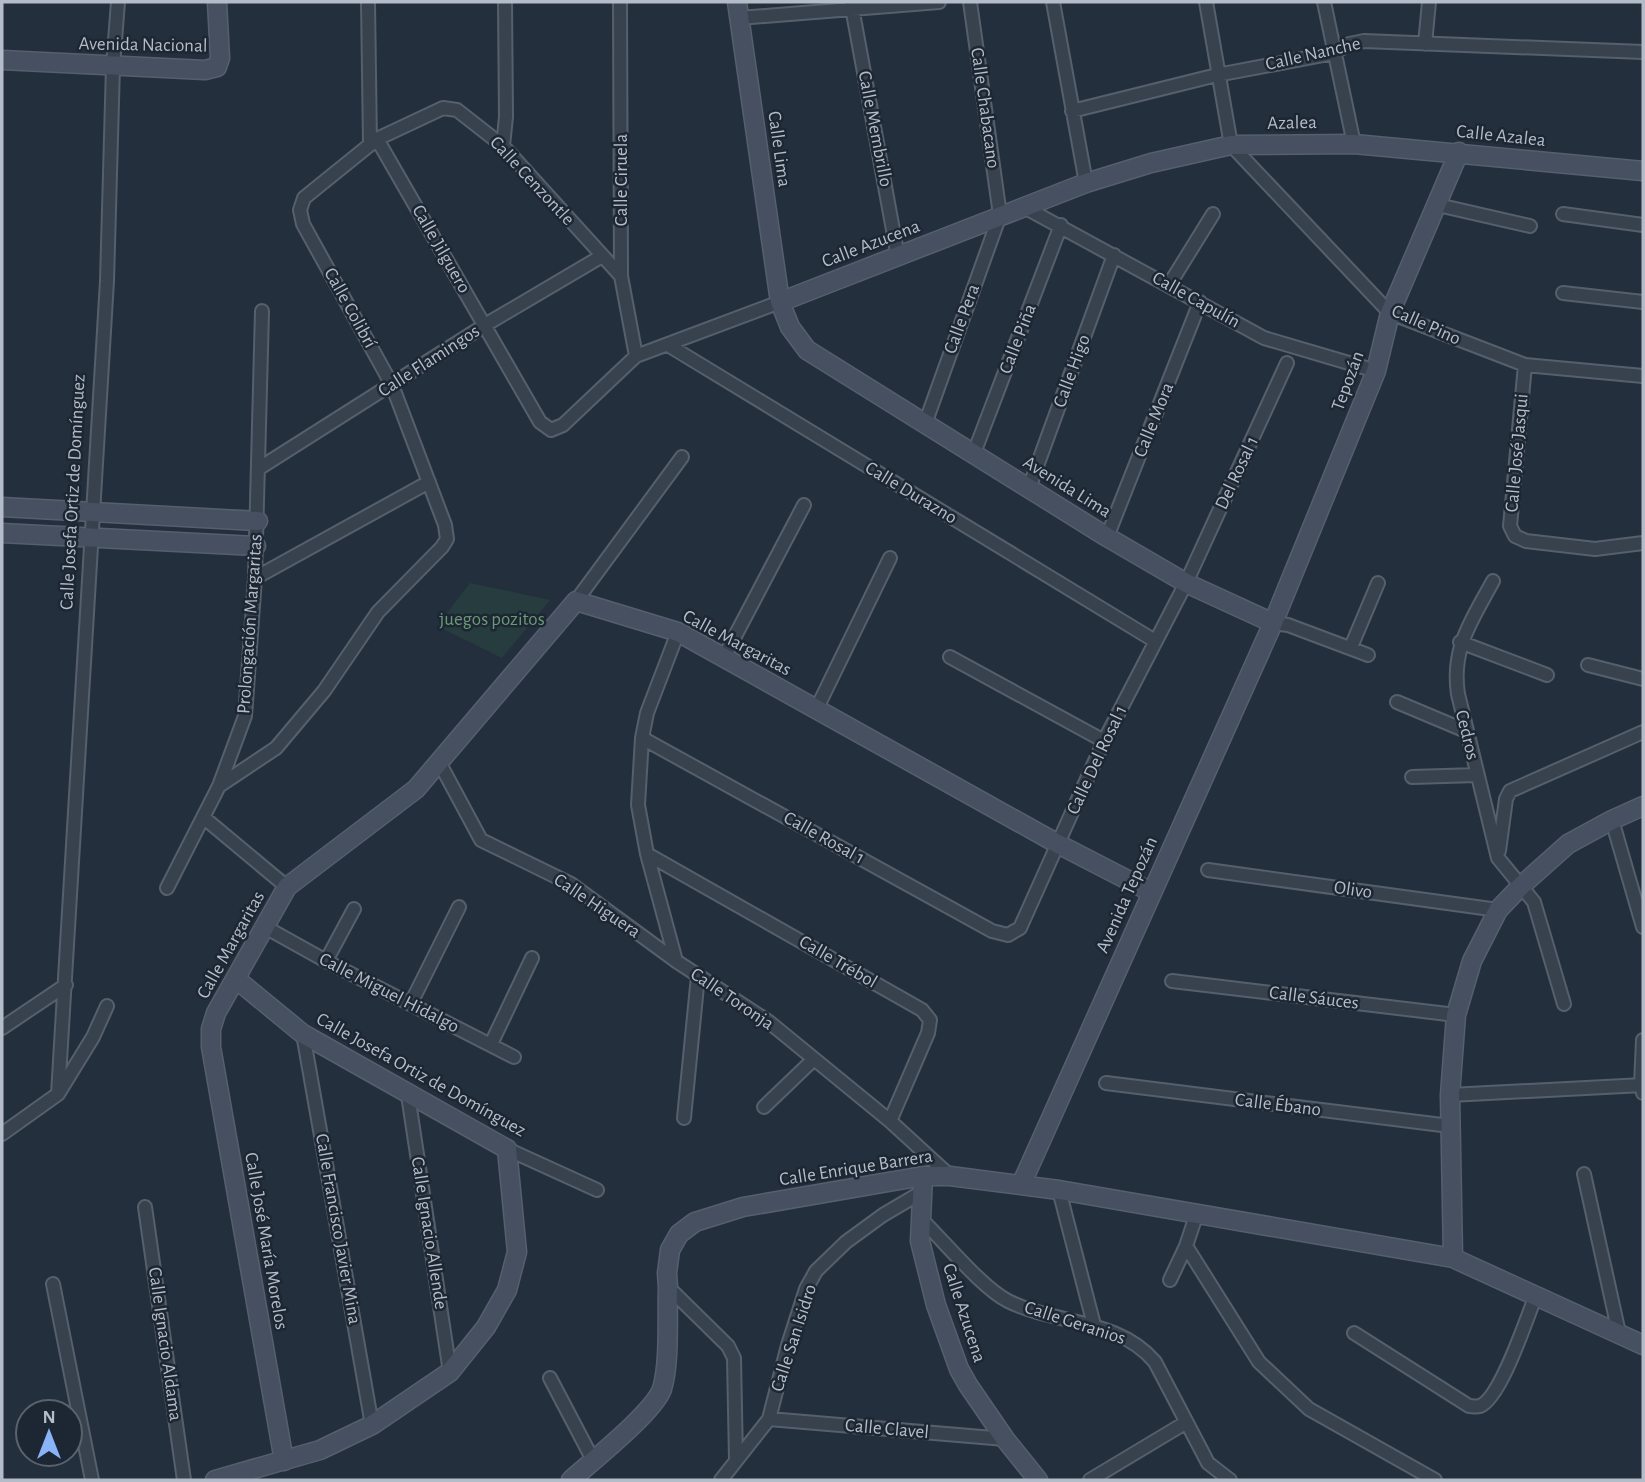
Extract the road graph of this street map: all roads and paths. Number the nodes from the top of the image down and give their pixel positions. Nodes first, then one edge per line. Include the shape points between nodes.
1 (118, 2) edge
2 (217, 2) edge
3 (368, 2) edge
4 (505, 2) edge
5 (620, 2) edge
6 (939, 2) edge
7 (970, 2) edge
8 (1053, 2) edge
9 (1206, 2) edge
10 (1324, 2) edge
11 (1429, 2) edge
12 (852, 6) edge
13 (738, 10) edge
14 (1425, 44) junction
15 (1643, 52) edge
16 (1334, 53) junction
17 (2, 61) edge
18 (113, 66) junction
19 (1217, 75) junction
20 (1072, 111) junction
21 (373, 142) junction
22 (1354, 144) junction
23 (1231, 145) junction
24 (503, 146) junction
25 (1459, 152) junction
26 (1643, 171) edge
27 (1086, 183) junction
28 (1438, 205) junction
29 (1024, 207) junction
30 (300, 210) joint
31 (1213, 214) dead end
32 (1563, 214) dead end
33 (1000, 215) junction
34 (1061, 225) junction
35 (1643, 225) edge
36 (1530, 226) dead end
37 (1114, 255) junction
38 (601, 256) junction
39 (898, 257) junction
40 (621, 276) junction
41 (1169, 285) junction
42 (1563, 293) dead end
43 (780, 302) junction
44 (1200, 302) junction
45 (1643, 302) edge
46 (262, 311) dead end
47 (1390, 313) junction
48 (485, 325) junction
49 (668, 345) junction
50 (636, 356) junction
51 (1287, 363) dead end
52 (1525, 365) junction
53 (1376, 371) junction
54 (1643, 376) edge
55 (392, 385) junction
56 (925, 424) junction
57 (551, 430) joint
58 (974, 453) junction
59 (682, 457) dead end
60 (258, 469) junction
61 (429, 481) junction
62 (1029, 488) junction
63 (804, 505) dead end
64 (2, 507) edge
65 (93, 513) junction
66 (258, 521) junction
67 (2, 533) edge
68 (1107, 537) junction
69 (91, 539) junction
70 (1643, 544) edge
71 (256, 546) junction
72 (891, 558) dead end
73 (255, 578) junction
74 (1493, 581) dead end
75 (1186, 583) junction
76 (1378, 583) dead end
77 (576, 601) junction
78 (1273, 623) junction
79 (678, 632) junction
80 (1155, 642) junction
81 (1460, 642) junction
82 (1351, 647) junction
83 (1368, 654) dead end
84 (724, 657) junction
85 (950, 657) dead end
86 (1588, 665) dead end
87 (1547, 676) dead end
88 (1643, 678) edge
89 (1398, 702) dead end
90 (816, 710) junction
91 (1466, 731) junction
92 (1643, 732) edge
93 (642, 738) junction
94 (1104, 741) junction
95 (439, 762) junction
96 (1477, 775) junction
97 (1412, 778) dead end
98 (219, 786) junction
99 (1643, 806) edge
100 (203, 817) junction
101 (1612, 820) junction
102 (1058, 844) junction
103 (647, 854) junction
104 (1498, 859) junction
105 (1208, 870) dead end
106 (1521, 886) junction
107 (287, 887) junction
108 (167, 888) dead end
109 (1151, 892) junction
110 (459, 907) dead end
111 (354, 909) dead end
112 (1498, 910) junction
113 (1643, 927) edge
114 (265, 928) junction
115 (1008, 935) joint
116 (532, 958) dead end
117 (326, 961) junction
118 (676, 961) junction
119 (698, 976) junction
120 (236, 979) junction
121 (1172, 981) dead end
122 (66, 985) junction
123 (411, 1003) junction
124 (1564, 1004) dead end
125 (107, 1006) dead end
126 (1456, 1015) junction
127 (2, 1028) edge
128 (211, 1029) joint
129 (303, 1034) junction
130 (1643, 1040) edge
131 (491, 1044) junction
132 (514, 1056) dead end
133 (814, 1059) junction
134 (1106, 1083) dead end
135 (1642, 1088) edge
136 (58, 1094) junction
137 (408, 1095) junction
138 (1450, 1095) junction
139 (764, 1107) dead end
140 (684, 1118) dead end
141 (890, 1121) junction
142 (1450, 1126) junction
143 (2, 1134) edge
144 (507, 1149) junction
145 (1584, 1174) dead end
146 (950, 1176) junction
147 (922, 1184) junction
148 (1021, 1185) junction
149 (597, 1190) dead end
150 (1059, 1190) junction
151 (145, 1207) dead end
152 (1197, 1213) junction
153 (921, 1219) junction
154 (1186, 1246) junction
155 (1453, 1258) junction
156 (1170, 1280) dead end
157 (53, 1283) dead end
158 (668, 1287) junction
159 (1536, 1295) junction
160 (1094, 1325) junction
161 (1354, 1333) dead end
162 (1619, 1333) junction
163 (1643, 1345) edge
164 (450, 1372) junction
165 (550, 1378) dead end
166 (769, 1419) junction
167 (1185, 1423) junction
168 (372, 1425) junction
169 (1005, 1439) junction
170 (593, 1460) junction
171 (736, 1460) junction
172 (284, 1461) junction
173 (92, 1480) edge
174 (184, 1480) edge
175 (215, 1480) edge
176 (571, 1480) edge
177 (721, 1480) edge
178 (1038, 1480) edge
179 (1090, 1480) edge
180 (1230, 1480) edge
181 (1435, 1480) edge

1 - 18 street, Calle Josefa Ortiz de Domínguez
2 - 18 street, Avenida Nacional via 217,68
3 - 21 street, Calle Jilguero
4 - 24 street
5 - 40 street, Calle Ciruela
6 - 12 street
7 - 33 street, Calle Chabacano
8 - 20 street
9 - 19 street
10 - 16 street
11 - 14 street
12 - 13 street
12 - 39 street, Calle Membrillo
13 - 43 street, Calle Lima
14 - 15 street, Calle Nanche
14 - 16 street, Calle Nanche via 1364,41
16 - 19 street, Calle Nanche
16 - 22 street
17 - 18 street, Avenida Nacional
18 - 65 street, Calle Josefa Ortiz de Domínguez via 107,281
19 - 20 street, Calle Nanche
19 - 23 street
20 - 27 street
21 - 24 street, Calle Cenzontle via 451,107
21 - 30 street, Calle Cenzontle via 304,198
21 - 48 street, Calle Jilguero
22 - 23 street, Azalea
22 - 25 street, Calle Azalea
23 - 27 street, Calle Azucena
23 - 47 street, Calle Pino
24 - 38 street, Calle Cenzontle
25 - 26 street, Calle Azalea
25 - 28 street, Tepozán
27 - 29 street, Calle Azucena
28 - 36 street
28 - 47 street, Tepozán
29 - 33 street, Calle Azucena
29 - 34 street, Calle Capulín
30 - 55 street, Calle Colibrí via 303,224
31 - 41 street
32 - 35 street
33 - 39 street, Calle Azucena
33 - 56 street, Calle Pera
34 - 37 street, Calle Capulín
34 - 58 street, Calle Piña
37 - 41 street, Calle Capulín
37 - 62 street, Calle Higo
38 - 40 street, Calle Cenzontle
38 - 48 street, Calle Flamingos
39 - 43 street, Calle Azucena
40 - 50 street, Calle Ciruela
41 - 44 street, Calle Capulín
42 - 45 street
43 - 49 street, Calle Azucena
43 - 56 street, Avenida Lima via 790,327 807,350
44 - 53 street, Calle Capulín via 1264,338
44 - 68 street, Calle Mora
46 - 60 street, Prolongación Margaritas
47 - 52 street, Calle Pino
47 - 53 street, Tepozán
48 - 55 street, Calle Flamingos
48 - 57 street, Calle Jilguero via 540,422
49 - 50 street, Calle Azucena
49 - 80 street, Calle Durazno
50 - 57 street, Calle Azucena via 563,425
51 - 75 street, Del Rosal 1
52 - 54 street, Calle Pino
52 - 70 street, Calle José Jasqui via 1510,526 1515,536 1595,550
53 - 78 street, Tepozán
55 - 60 street, Calle Flamingos
55 - 61 street, Calle Colibrí
56 - 58 street, Avenida Lima
58 - 62 street, Avenida Lima
59 - 77 street
60 - 66 street, Prolongación Margaritas
61 - 73 street
61 - 98 street, Calle Colibrí via 445,525 447,539 442,547 378,612 324,691 276,748
62 - 68 street, Avenida Lima
63 - 84 street
64 - 65 street
65 - 66 street
65 - 69 street, Calle Josefa Ortiz de Domínguez
66 - 71 street, Prolongación Margaritas
67 - 69 street
68 - 75 street, Avenida Lima
69 - 71 street
69 - 122 street, Calle Josefa Ortiz de Domínguez
71 - 73 street, Prolongación Margaritas
72 - 90 street
73 - 98 street, Prolongación Margaritas via 245,716
74 - 81 street, Cedros
75 - 78 street, Avenida Lima
75 - 80 street, Calle Del Rosal 1
76 - 82 street
77 - 79 street, Calle Margaritas
77 - 95 street, Calle Margaritas
78 - 82 street, Avenida Lima
78 - 109 street, Avenida Tepozán
79 - 84 street, Calle Margaritas
79 - 93 street, Calle Toronja
80 - 94 street, Calle Del Rosal 1
81 - 87 street
81 - 91 street, Cedros via 1455,674
82 - 83 street, Avenida Lima
84 - 90 street, Calle Margaritas
85 - 94 street
86 - 88 street
89 - 91 street
90 - 102 street, Calle Margaritas
91 - 96 street, Cedros
92 - 104 street via 1510,791
93 - 103 street, Calle Toronja via 638,805
93 - 115 street, Calle Rosal 1 via 992,931
94 - 102 street, Calle Del Rosal 1
95 - 107 street, Calle Margaritas via 416,789
95 - 118 street, Calle Higuera via 481,840 572,884
96 - 97 street
96 - 104 street, Cedros
98 - 100 street, Prolongación Margaritas
99 - 101 street
100 - 107 street
100 - 108 street, Prolongación Margaritas
101 - 106 street via 1569,844
101 - 113 street
102 - 109 street, Calle Margaritas
102 - 115 street, Calle Del Rosal 1 via 1020,928
103 - 118 street, Calle Toronja
103 - 141 street, Calle Trébol via 922,1010 930,1020 928,1033
104 - 106 street, Cedros
105 - 112 street, Olivo
106 - 112 street
106 - 124 street, Cedros via 1534,902
107 - 114 street, Calle Margaritas
109 - 148 street, Avenida Tepozán
110 - 123 street
111 - 117 street
112 - 126 street via 1472,961
114 - 117 street, Calle Miguel Hidalgo
114 - 120 street, Calle Margaritas
116 - 131 street
117 - 123 street, Calle Miguel Hidalgo
118 - 119 street, Calle Toronja
119 - 133 street, Calle Toronja via 769,1022
119 - 140 street
120 - 128 street, Calle Margaritas
120 - 129 street, Calle Josefa Ortiz de Domínguez
121 - 126 street, Calle Sáuces
122 - 127 street
122 - 136 street, Calle Josefa Ortiz de Domínguez
123 - 131 street, Calle Miguel Hidalgo
125 - 136 street
126 - 138 street
128 - 172 street, Calle José María Morelos
129 - 137 street, Calle Josefa Ortiz de Domínguez
129 - 168 street, Calle Francisco Javier Mina
130 - 135 street
131 - 132 street, Calle Miguel Hidalgo
133 - 139 street
133 - 141 street, Calle Toronja
134 - 142 street, Calle Ébano
135 - 138 street
136 - 143 street
137 - 144 street, Calle Josefa Ortiz de Domínguez
137 - 164 street, Calle Ignacio Allende
138 - 142 street
141 - 146 street, Calle Toronja
142 - 155 street
144 - 149 street, Calle Josefa Ortiz de Domínguez
144 - 164 street via 517,1252 514,1265 507,1290 486,1327
145 - 162 street
146 - 147 street, Calle Enrique Barrera
146 - 148 street, Calle Enrique Barrera
147 - 153 street, Calle Azucena
147 - 158 street, Calle Enrique Barrera via 743,1207 695,1222 679,1234 670,1250
147 - 166 street, Calle San Isidro via 846,1242 816,1272 806,1289
148 - 150 street, Calle Enrique Barrera
150 - 152 street, Calle Enrique Barrera
150 - 160 street
151 - 174 street, Calle Ignacio Aldama
152 - 154 street
152 - 155 street, Calle Enrique Barrera
153 - 160 street, Calle Geranios via 1008,1301
153 - 169 street, Calle Azucena via 920,1241 959,1369
154 - 156 street
154 - 181 street via 1259,1362 1299,1400
155 - 159 street, Calle Enrique Barrera
157 - 173 street
158 - 170 street, Calle Enrique Barrera via 661,1392 651,1408
158 - 171 street via 728,1346 734,1358
159 - 161 street via 1509,1366 1478,1407 1469,1406
159 - 162 street, Calle Enrique Barrera
160 - 167 street, Calle Geranios via 1145,1350 1156,1362
162 - 163 street, Calle Enrique Barrera
164 - 168 street
165 - 170 street
166 - 169 street, Calle Clavel
166 - 171 street, Calle San Isidro
167 - 179 street
167 - 180 street, Calle Geranios via 1208,1463
168 - 172 street
169 - 178 street, Calle Azucena
170 - 176 street, Calle Enrique Barrera
171 - 177 street, Calle San Isidro
172 - 175 street

